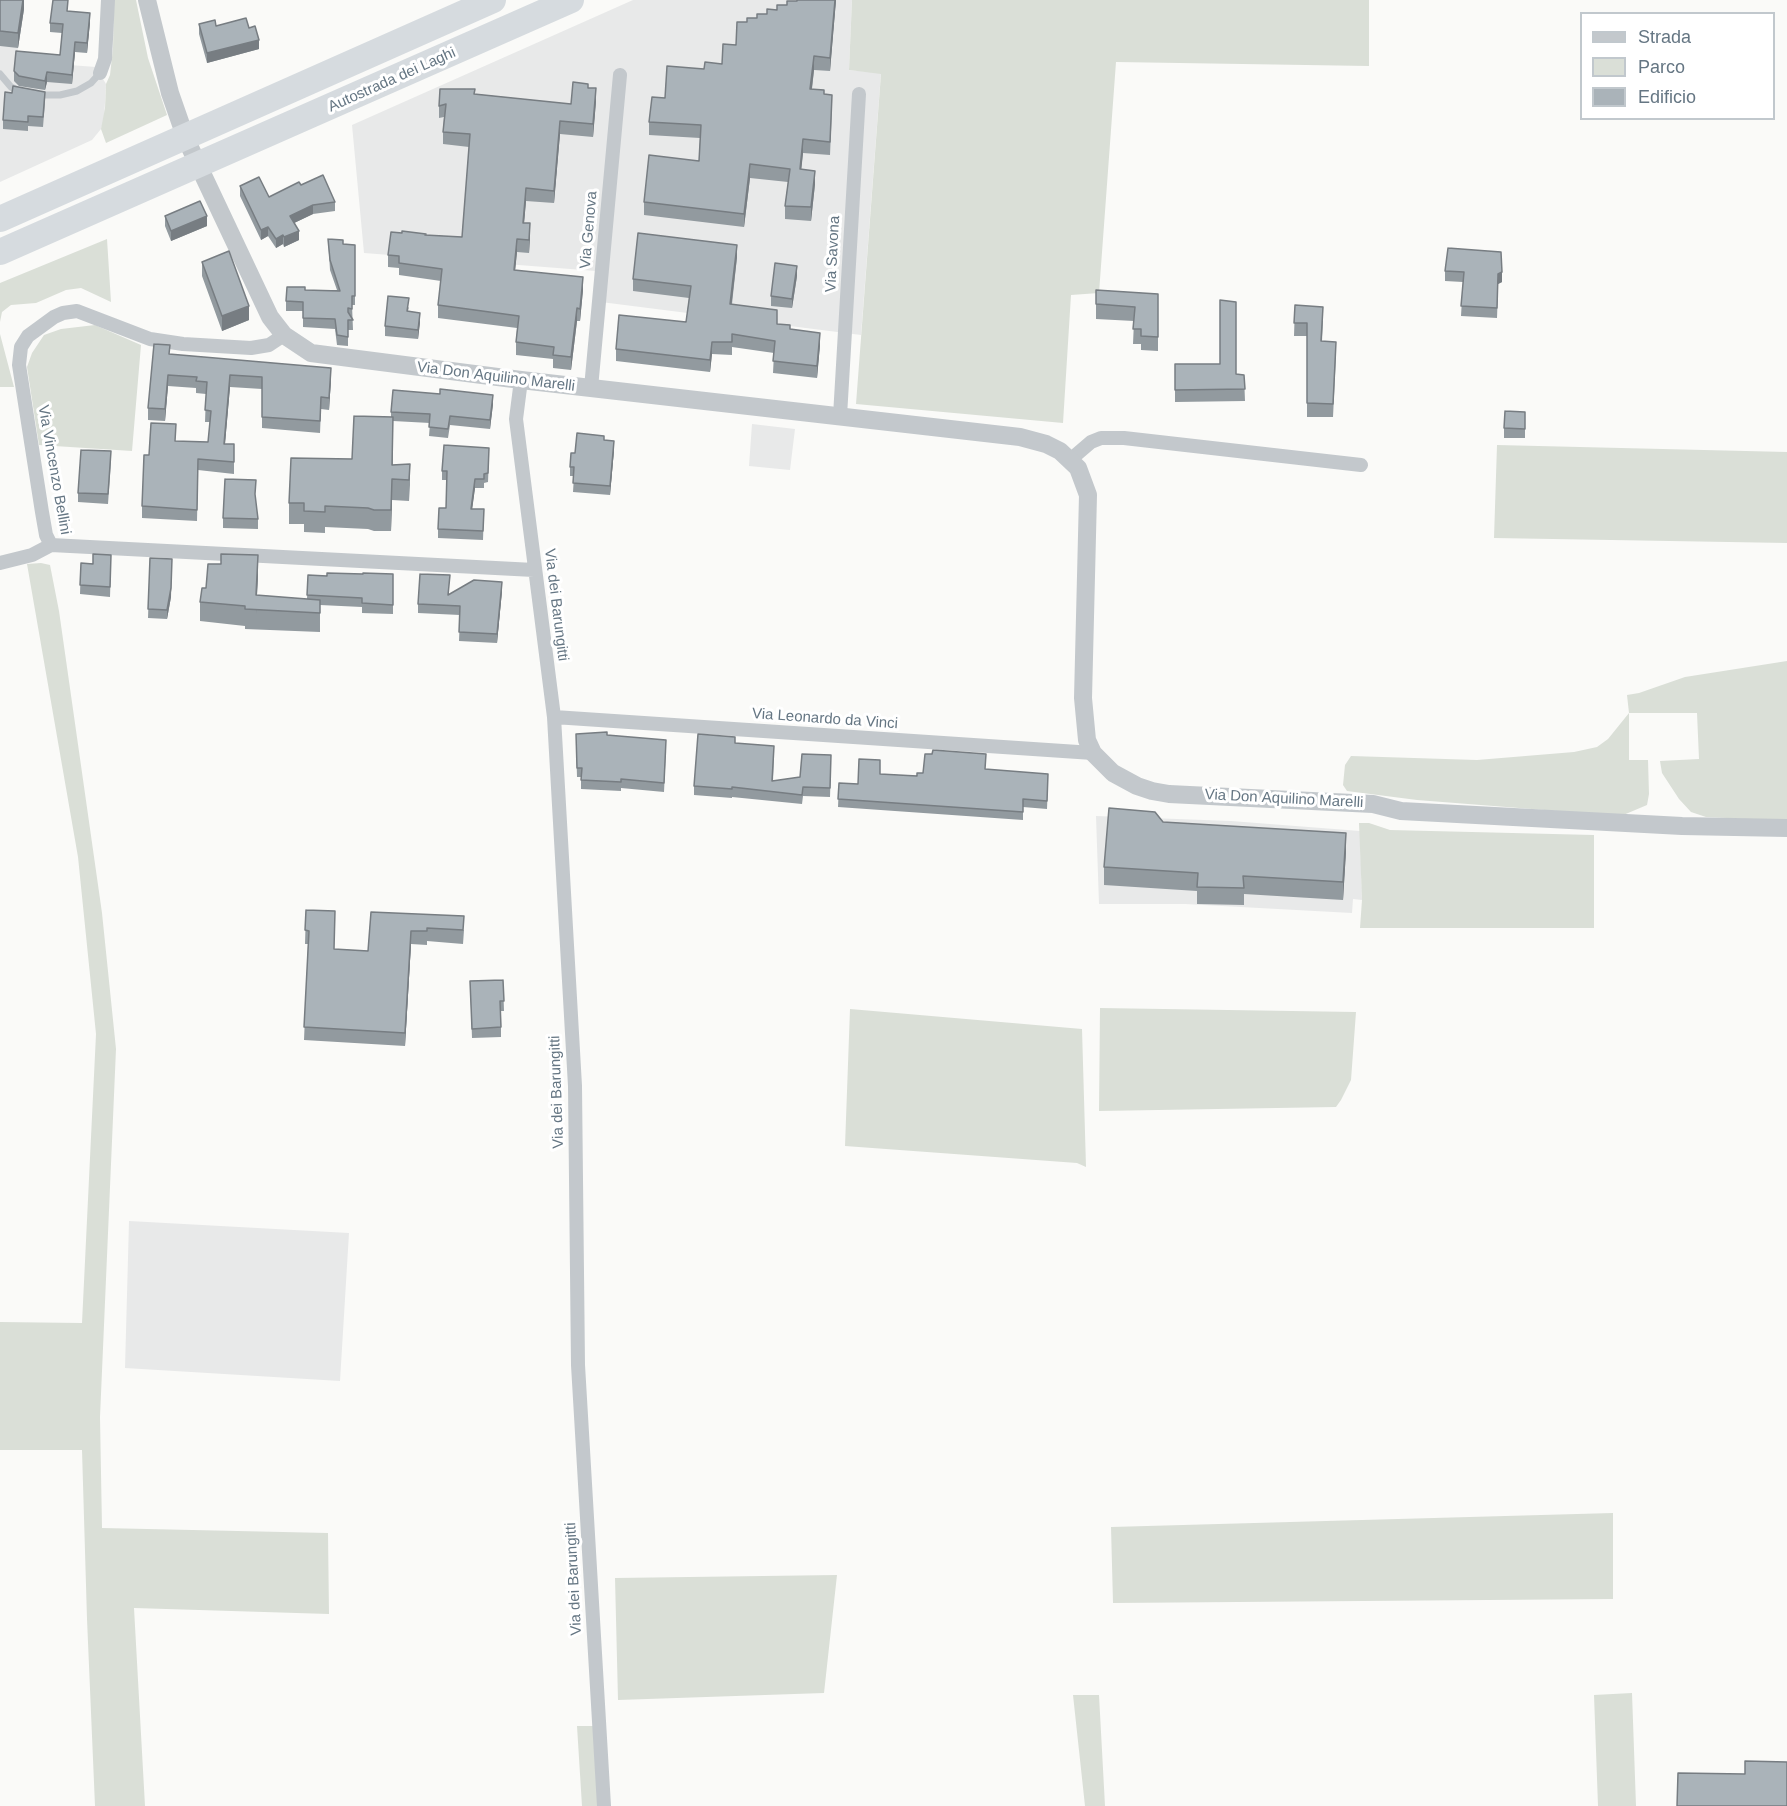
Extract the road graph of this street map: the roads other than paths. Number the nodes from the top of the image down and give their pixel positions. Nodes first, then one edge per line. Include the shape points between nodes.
1 (108, 0) edge
2 (147, 0) edge
3 (493, 0) edge
4 (571, 0) edge
5 (100, 73) joint
6 (0, 74) edge
7 (620, 75) dead end
8 (859, 94) dead end
9 (0, 219) edge
10 (0, 252) edge
11 (284, 335) junction
12 (521, 380) junction
13 (591, 388) junction
14 (840, 416) junction
15 (1070, 460) junction
16 (1361, 465) dead end
17 (51, 545) junction
18 (0, 563) edge
19 (534, 570) junction
20 (554, 717) junction
21 (1093, 753) junction
22 (1787, 828) edge
23 (604, 1806) edge

1 - 5 street via 105,59
2 - 11 street, Via Don Aquilino Marelli via 186,139 270,317
3 - 9 highway
4 - 10 highway, Autostrada dei Laghi
5 - 6 lane via 77,91 45,96 16,91
7 - 13 street, Via Genova
8 - 14 street, Via Savona
11 - 12 street, Via Don Aquilino Marelli via 311,353 326,357
11 - 17 street, Via Vincenzo Bellini via 269,345 251,348 183,344 150,339 78,311 54,317 28,336 21,347 19,364 46,535
12 - 13 street, Via Don Aquilino Marelli
12 - 19 street, Via dei Barungitti via 516,419
13 - 14 street, Via Don Aquilino Marelli
14 - 15 street, Via Don Aquilino Marelli via 1020,437 1046,444
15 - 16 street via 1091,442 1124,438
15 - 21 street, Via Don Aquilino Marelli via 1083,476 1088,495 1083,698 1087,740
17 - 18 street via 32,555
17 - 19 street, Via Vincenzo Bellini
19 - 20 street, Via dei Barungitti
20 - 21 street, Via Leonardo da Vinci
20 - 23 street, Via dei Barungitti via 575,1086 578,1365
21 - 22 street, Via Don Aquilino Marelli via 1125,780 1169,794 1373,804 1401,811

